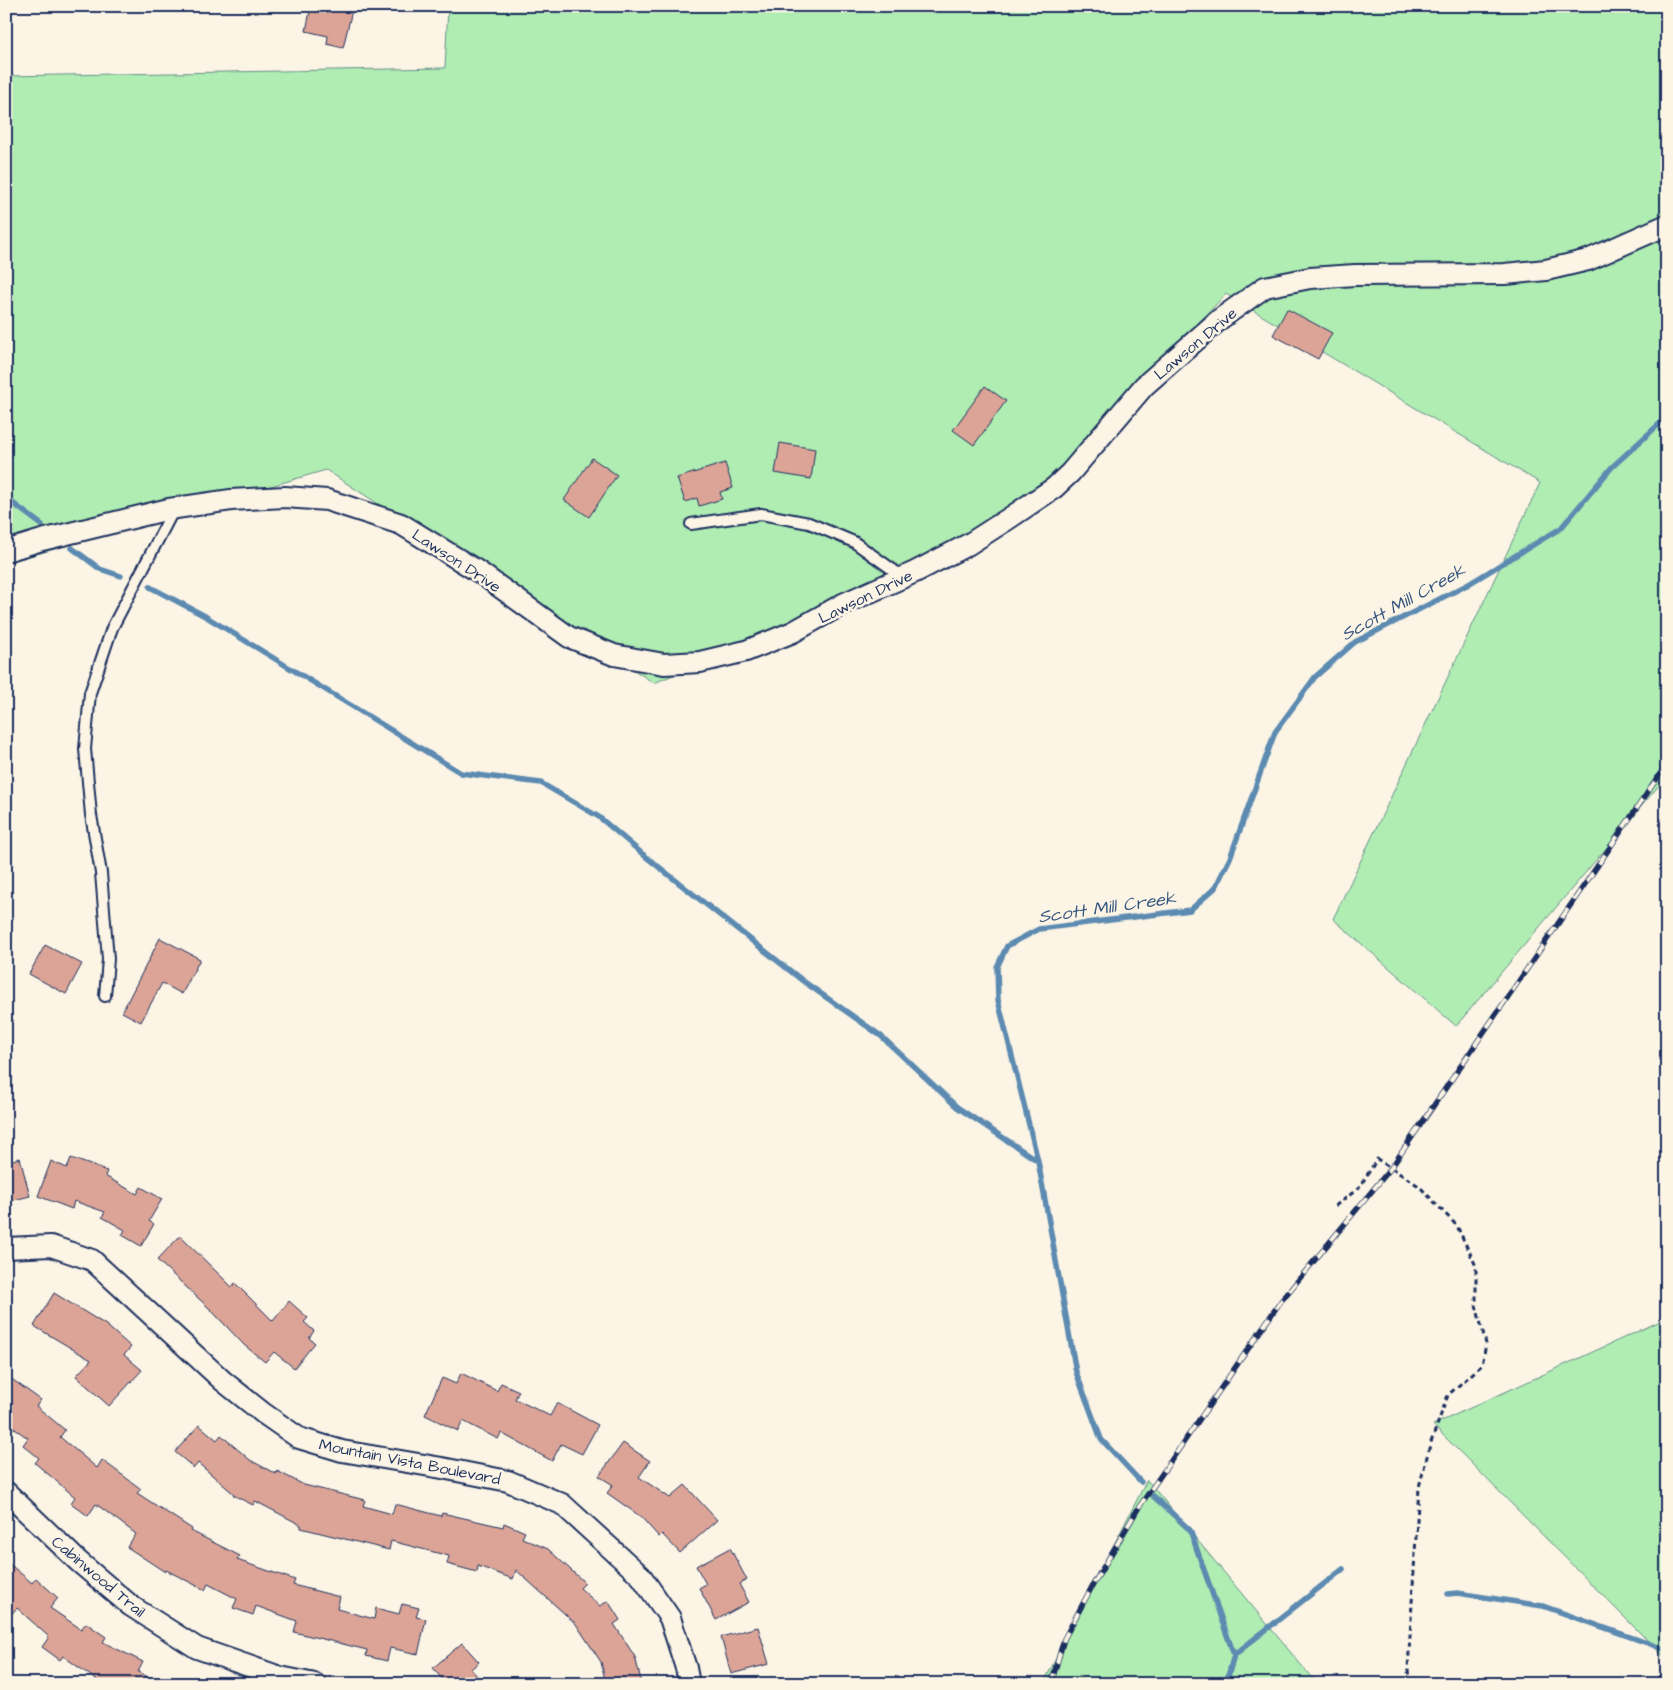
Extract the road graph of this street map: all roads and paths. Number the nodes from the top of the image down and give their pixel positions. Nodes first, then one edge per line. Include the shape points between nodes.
1 (1667, 225) edge
2 (174, 508) junction
3 (691, 524) dead end
4 (6, 551) edge
5 (903, 577) junction
6 (105, 996) dead end
7 (1335, 1206) dead end
8 (6, 1248) edge
9 (6, 1492) edge
10 (315, 1684) edge
11 (689, 1684) edge
12 (1409, 1684) edge

1 - 5 street, Lawson Drive via 1588,260 1546,270 1505,274 1354,275 1265,287 1220,319 1144,386 1054,488 969,544
2 - 4 street, Lawson Drive
2 - 5 street, Lawson Drive via 285,497 327,500 401,524 479,572 569,637 614,655 664,664 700,662 746,651 793,632
2 - 6 lane via 112,628 90,694 85,748 106,930
3 - 5 lane via 761,514 810,523 854,542
7 - 12 path via 1359,1188 1377,1160 1419,1186 1457,1226 1476,1266 1476,1305 1486,1344 1482,1365 1448,1395 1419,1487
8 - 11 street, Mountain Vista Boulevard via 51,1246 92,1260 223,1381 299,1438 342,1451 508,1480 562,1504 641,1576 670,1618
9 - 10 street, Cabinwood Trail via 79,1562 131,1606 197,1648 280,1677

